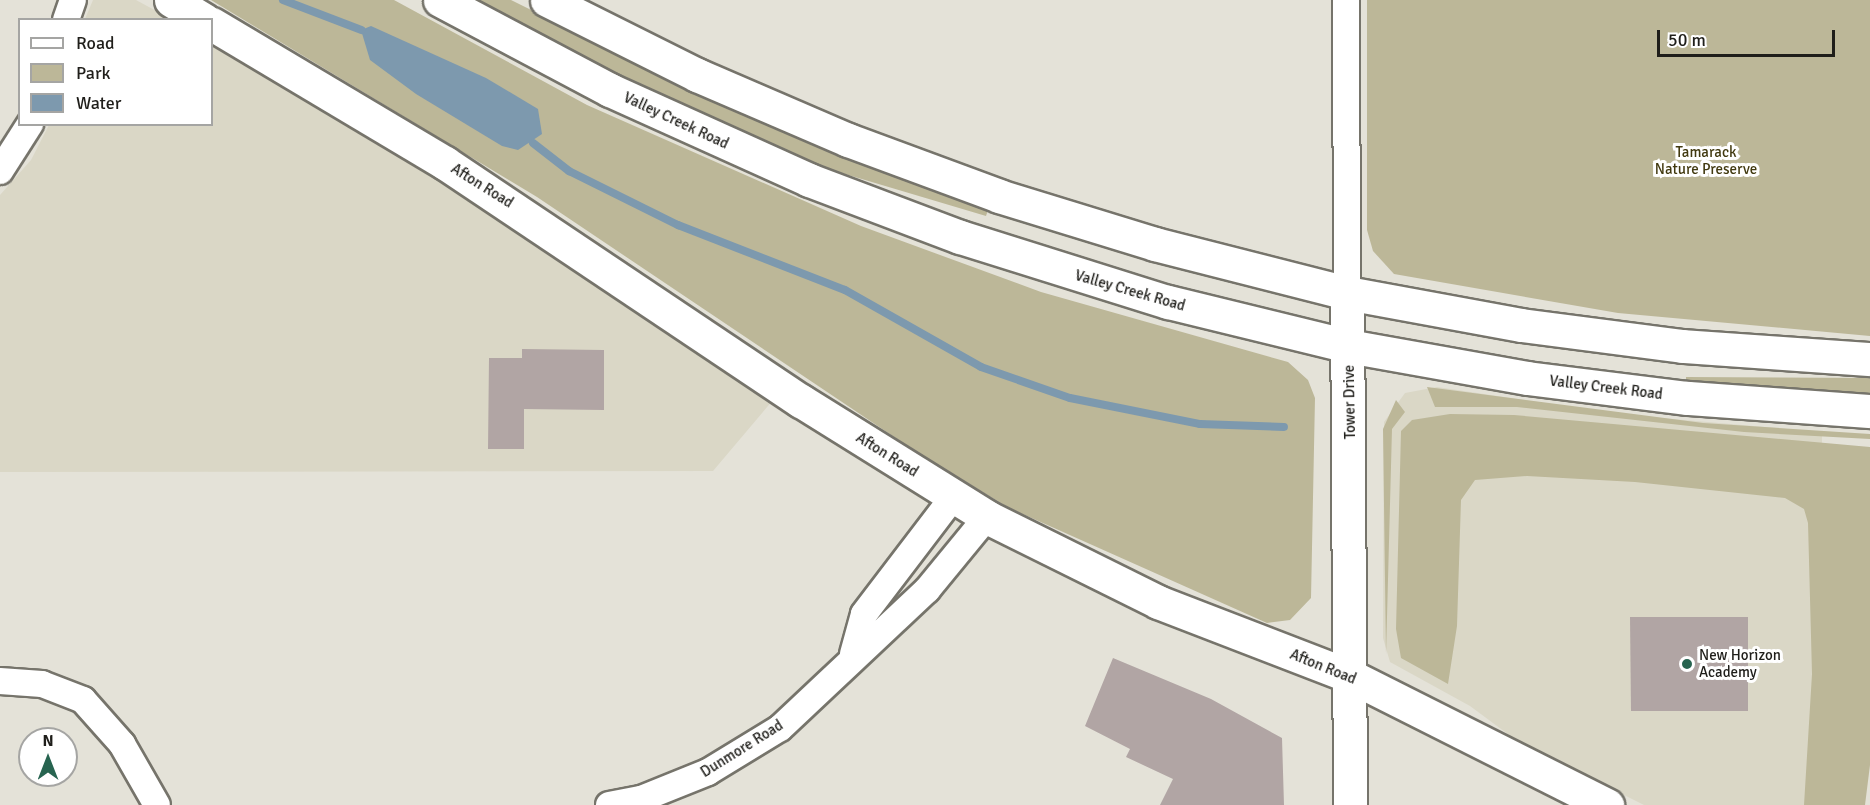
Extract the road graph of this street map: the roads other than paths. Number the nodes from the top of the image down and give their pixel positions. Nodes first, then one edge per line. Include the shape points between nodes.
1 (73, 0) edge
2 (171, 0) edge
3 (440, 0) edge
4 (547, 0) edge
5 (1346, 0) edge
6 (67, 18) edge
7 (201, 18) edge
8 (213, 25) edge
9 (29, 126) edge
10 (0, 171) edge
11 (1347, 293) junction
12 (1348, 346) junction
13 (1870, 359) edge
14 (1870, 411) edge
15 (953, 497) junction
16 (987, 517) junction
17 (853, 654) junction
18 (1350, 676) junction
19 (0, 681) edge
20 (642, 802) edge
21 (157, 805) edge
22 (609, 805) edge
23 (1350, 805) edge
24 (1607, 805) edge

1 - 6 street
2 - 7 main road
3 - 12 main road, Valley Creek Road via 639,104 859,200 1095,281
4 - 11 main road via 697,75 897,159 1102,229
5 - 11 street, Tower Drive
8 - 15 main road, Afton Road via 536,221
9 - 10 street
11 - 12 main road, Tower Drive
11 - 13 main road via 1575,333
12 - 14 main road, Valley Creek Road via 1634,392
12 - 18 main road, Tower Drive
15 - 16 main road, Afton Road
15 - 17 street, Dunmore Road via 864,614
16 - 17 street, Dunmore Road via 927,590
16 - 18 main road, Afton Road via 1149,598
17 - 20 street, Dunmore Road via 780,728 708,772
18 - 23 main road, Tower Drive
18 - 24 main road, Afton Road
19 - 21 street via 42,684 83,700 122,744
20 - 22 street, Dunmore Road

